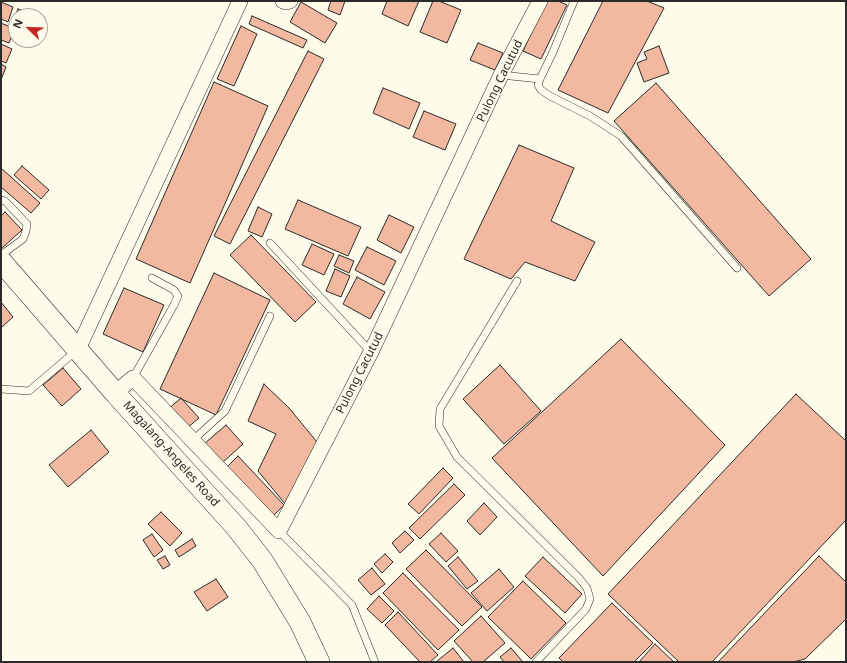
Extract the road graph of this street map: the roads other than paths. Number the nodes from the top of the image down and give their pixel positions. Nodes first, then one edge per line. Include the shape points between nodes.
1 (240, 1) edge
2 (283, 1) edge
3 (290, 1) edge
4 (540, 1) edge
5 (574, 1) edge
6 (501, 75) junction
7 (540, 79) junction
8 (1, 200) edge
9 (270, 244) dead end
10 (1, 255) edge
11 (1, 261) edge
12 (736, 268) dead end
13 (152, 278) dead end
14 (517, 282) dead end
15 (270, 316) dead end
16 (78, 349) junction
17 (371, 352) junction
18 (133, 378) junction
19 (1, 389) edge
20 (116, 393) junction
21 (193, 440) junction
22 (279, 531) junction
23 (319, 662) edge
24 (375, 662) edge
25 (536, 662) edge

1 - 16 street
2 - 3 street
4 - 6 street, Pulong Cacutud
5 - 7 lane
6 - 7 lane
6 - 17 street, Pulong Cacutud
7 - 12 lane via 538,85 541,90 621,136
8 - 10 lane via 27,224 22,239
9 - 17 lane
11 - 16 main road, Magalang-Angeles Road
13 - 18 lane via 174,290 178,296
14 - 25 lane via 440,409 439,426 457,457 587,588 590,600 586,609
15 - 21 lane via 225,411
16 - 19 lane via 29,391
16 - 20 main road, Magalang-Angeles Road
17 - 22 street, Pulong Cacutud
18 - 20 street
18 - 21 street
20 - 23 main road, Magalang-Angeles Road via 236,527 262,560 300,622
21 - 22 street
22 - 24 lane via 352,605

